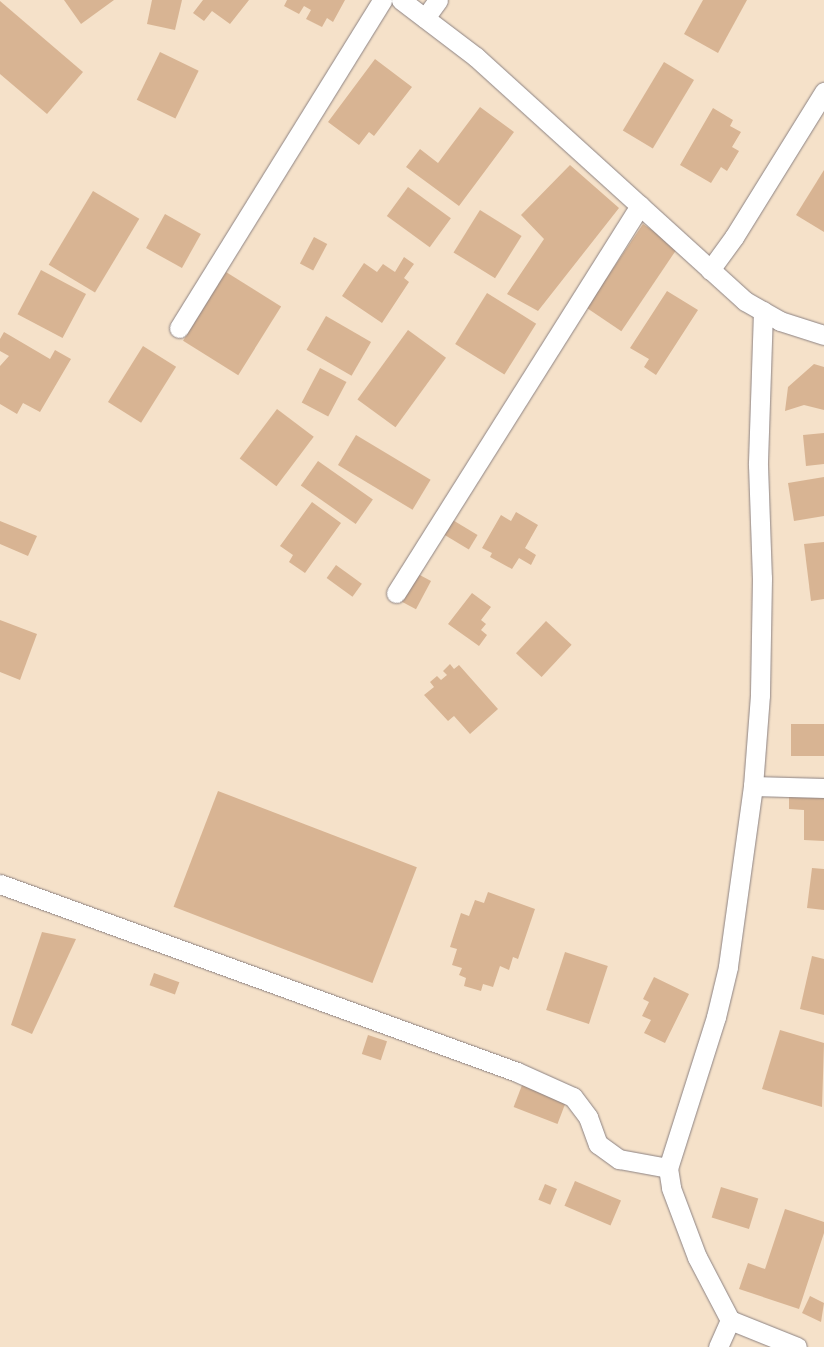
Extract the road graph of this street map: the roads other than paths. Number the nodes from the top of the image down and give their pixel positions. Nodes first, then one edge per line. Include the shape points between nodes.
1 (382, 0) edge
2 (401, 0) edge
3 (438, 0) edge
4 (425, 18) junction
5 (824, 92) edge
6 (640, 204) junction
7 (710, 270) junction
8 (763, 311) junction
9 (179, 328) dead end
10 (824, 335) edge
11 (396, 593) dead end
12 (753, 786) junction
13 (824, 788) edge
14 (0, 884) edge
15 (668, 1168) junction
16 (730, 1320) junction
17 (718, 1347) edge
18 (797, 1347) edge

1 - 9 street
2 - 4 street
3 - 4 street
4 - 6 street via 476,57
5 - 7 street
6 - 7 street
6 - 11 street
7 - 8 street
8 - 10 street via 780,321
8 - 12 street via 758,465 762,578 760,695
12 - 13 street
12 - 15 street via 728,967 716,1017
14 - 15 street via 517,1072 573,1097 588,1117 598,1144 619,1159
15 - 16 street via 697,1257
16 - 17 street
16 - 18 street

